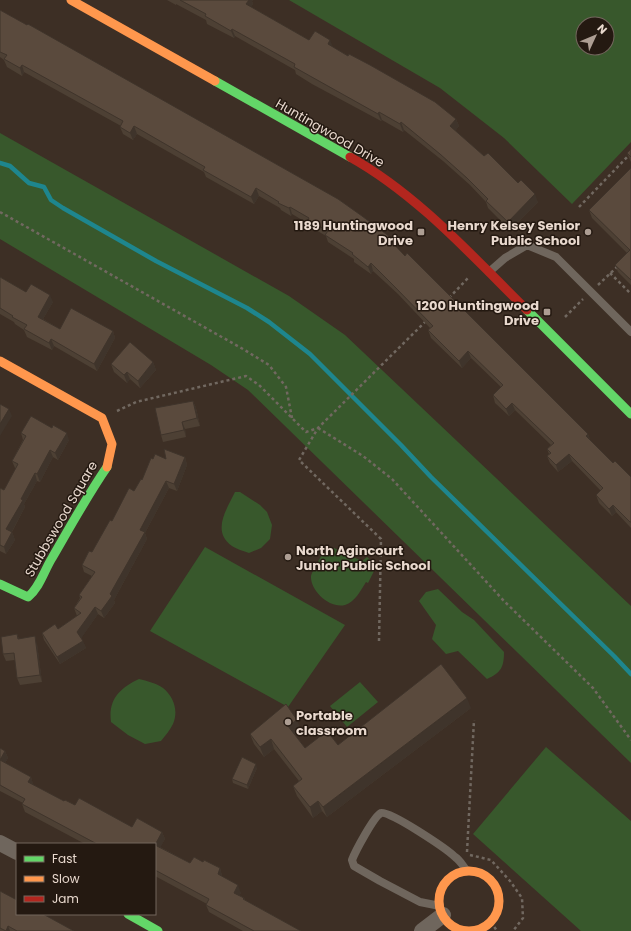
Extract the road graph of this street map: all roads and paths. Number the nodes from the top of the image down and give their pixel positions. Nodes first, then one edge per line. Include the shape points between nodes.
1 (71, 0) edge
2 (631, 153) edge
3 (579, 207) dead end
4 (0, 212) edge
5 (489, 272) junction
6 (610, 274) dead end
7 (471, 275) dead end
8 (631, 294) edge
9 (447, 300) edge
10 (430, 316) edge
11 (631, 332) edge
12 (0, 361) edge
13 (631, 414) edge
14 (102, 418) junction
15 (292, 418) junction
16 (318, 428) junction
17 (0, 584) edge
18 (379, 641) dead end
19 (474, 720) dead end
20 (631, 740) edge
21 (0, 843) edge
22 (16, 851) edge
23 (467, 871) junction
24 (442, 910) junction
25 (129, 915) edge
26 (491, 922) junction
27 (148, 929) edge
28 (422, 931) edge
29 (497, 931) edge
30 (513, 931) edge

1 - 5 street, Huntingwood Drive via 365,165 412,200
2 - 3 path
4 - 15 path via 269,365 286,387
5 - 11 lane via 505,258 527,245 556,257
5 - 13 street, Huntingwood Drive
6 - 8 path
7 - 9 path
10 - 16 path
12 - 14 street
14 - 15 path via 136,402 246,376 259,385
14 - 17 street, Stubbswood Square via 112,444 107,467 46,568 36,590 28,597
15 - 16 path via 306,432
16 - 18 path via 299,460 381,539
16 - 20 path via 363,456 392,479 504,600 592,688
19 - 30 path via 467,855 491,860 522,898 523,918
21 - 22 street
23 - 24 street via 452,876 446,882 440,898
23 - 24 lane via 456,857 386,813 381,813 376,818 354,852 354,866 420,902
23 - 26 street via 481,873 493,882 496,888 499,895 498,909
24 - 26 street via 456,928 474,930
24 - 28 street
25 - 27 street
26 - 29 path

